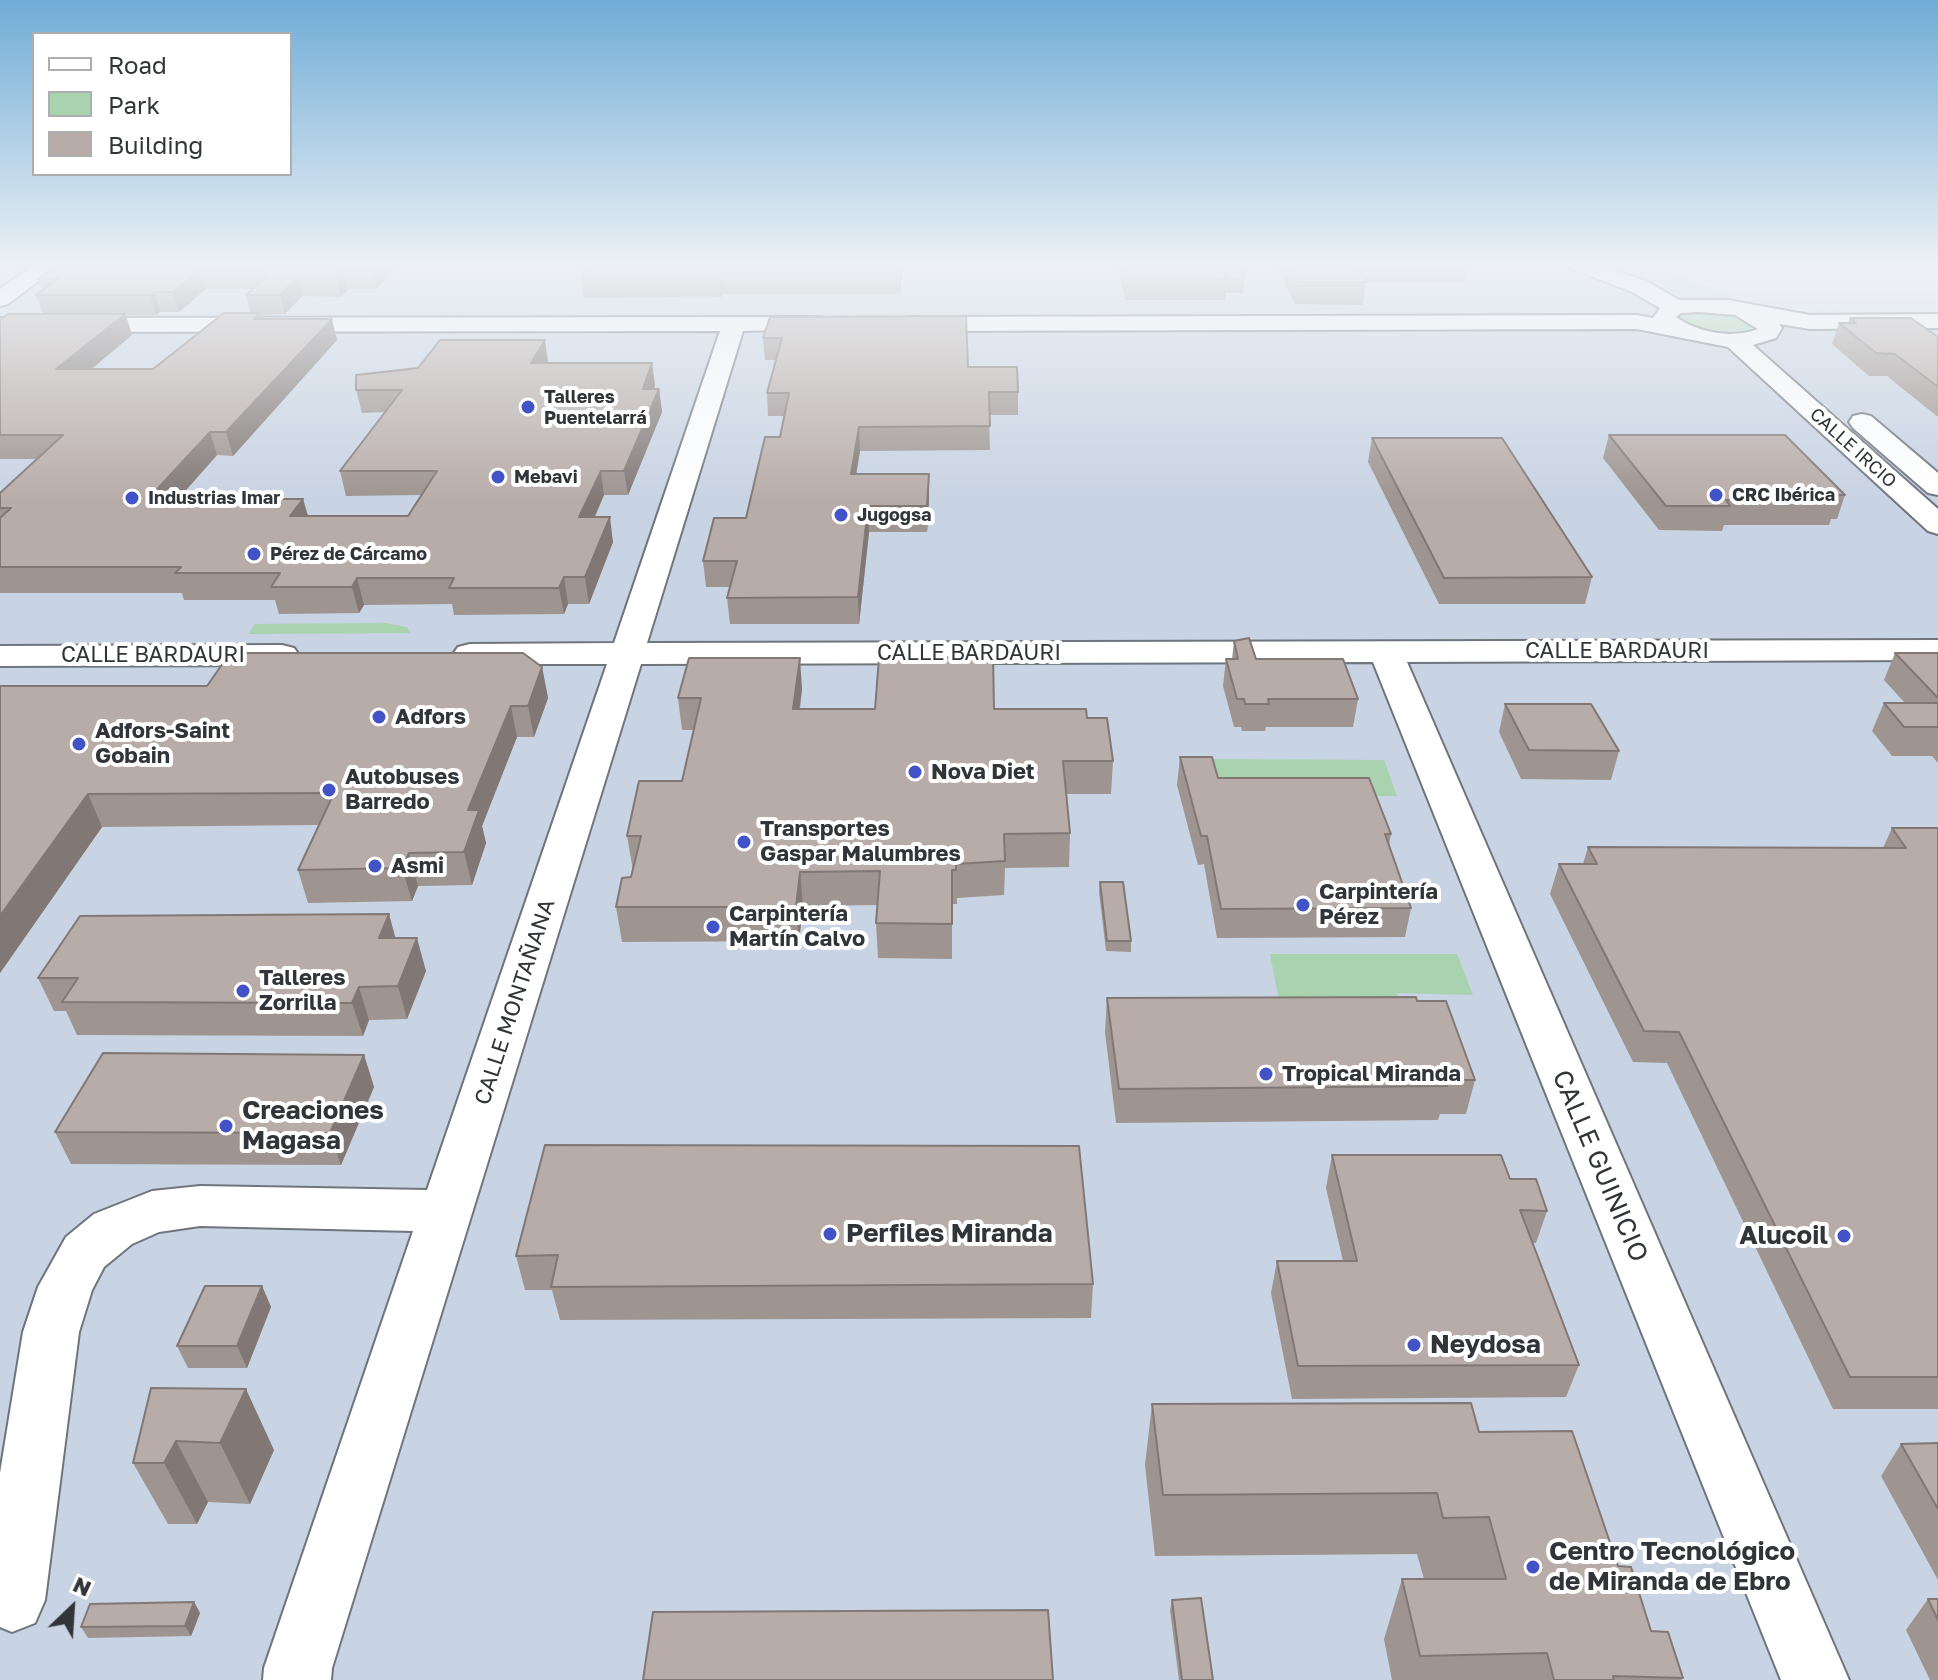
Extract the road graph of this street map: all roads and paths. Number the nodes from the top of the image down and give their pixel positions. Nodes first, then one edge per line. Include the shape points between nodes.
1 (728, 343) edge
2 (1738, 343) edge
3 (1775, 343) edge
4 (1938, 487) edge
5 (1938, 525) edge
6 (1938, 650) edge
7 (1386, 652) junction
8 (306, 654) edge
9 (444, 654) edge
10 (627, 654) junction
11 (0, 656) edge
12 (446, 1211) junction
13 (12, 1600) dead end
14 (297, 1680) edge
15 (1815, 1680) edge

1 - 10 street, CALLE MONTAÑANA
2 - 5 street, CALLE IRCIO
3 - 4 street, CALLE IRCIO
6 - 7 street, CALLE BARDAURI
7 - 10 street, CALLE BARDAURI
7 - 15 street, CALLE GUINICIO
8 - 11 street, CALLE BARDAURI
9 - 10 street, CALLE BARDAURI
10 - 12 street, CALLE MONTAÑANA
12 - 13 street via 200,1206 152,1212 113,1229 85,1252 65,1287 51,1332
12 - 14 street, CALLE MONTAÑANA

